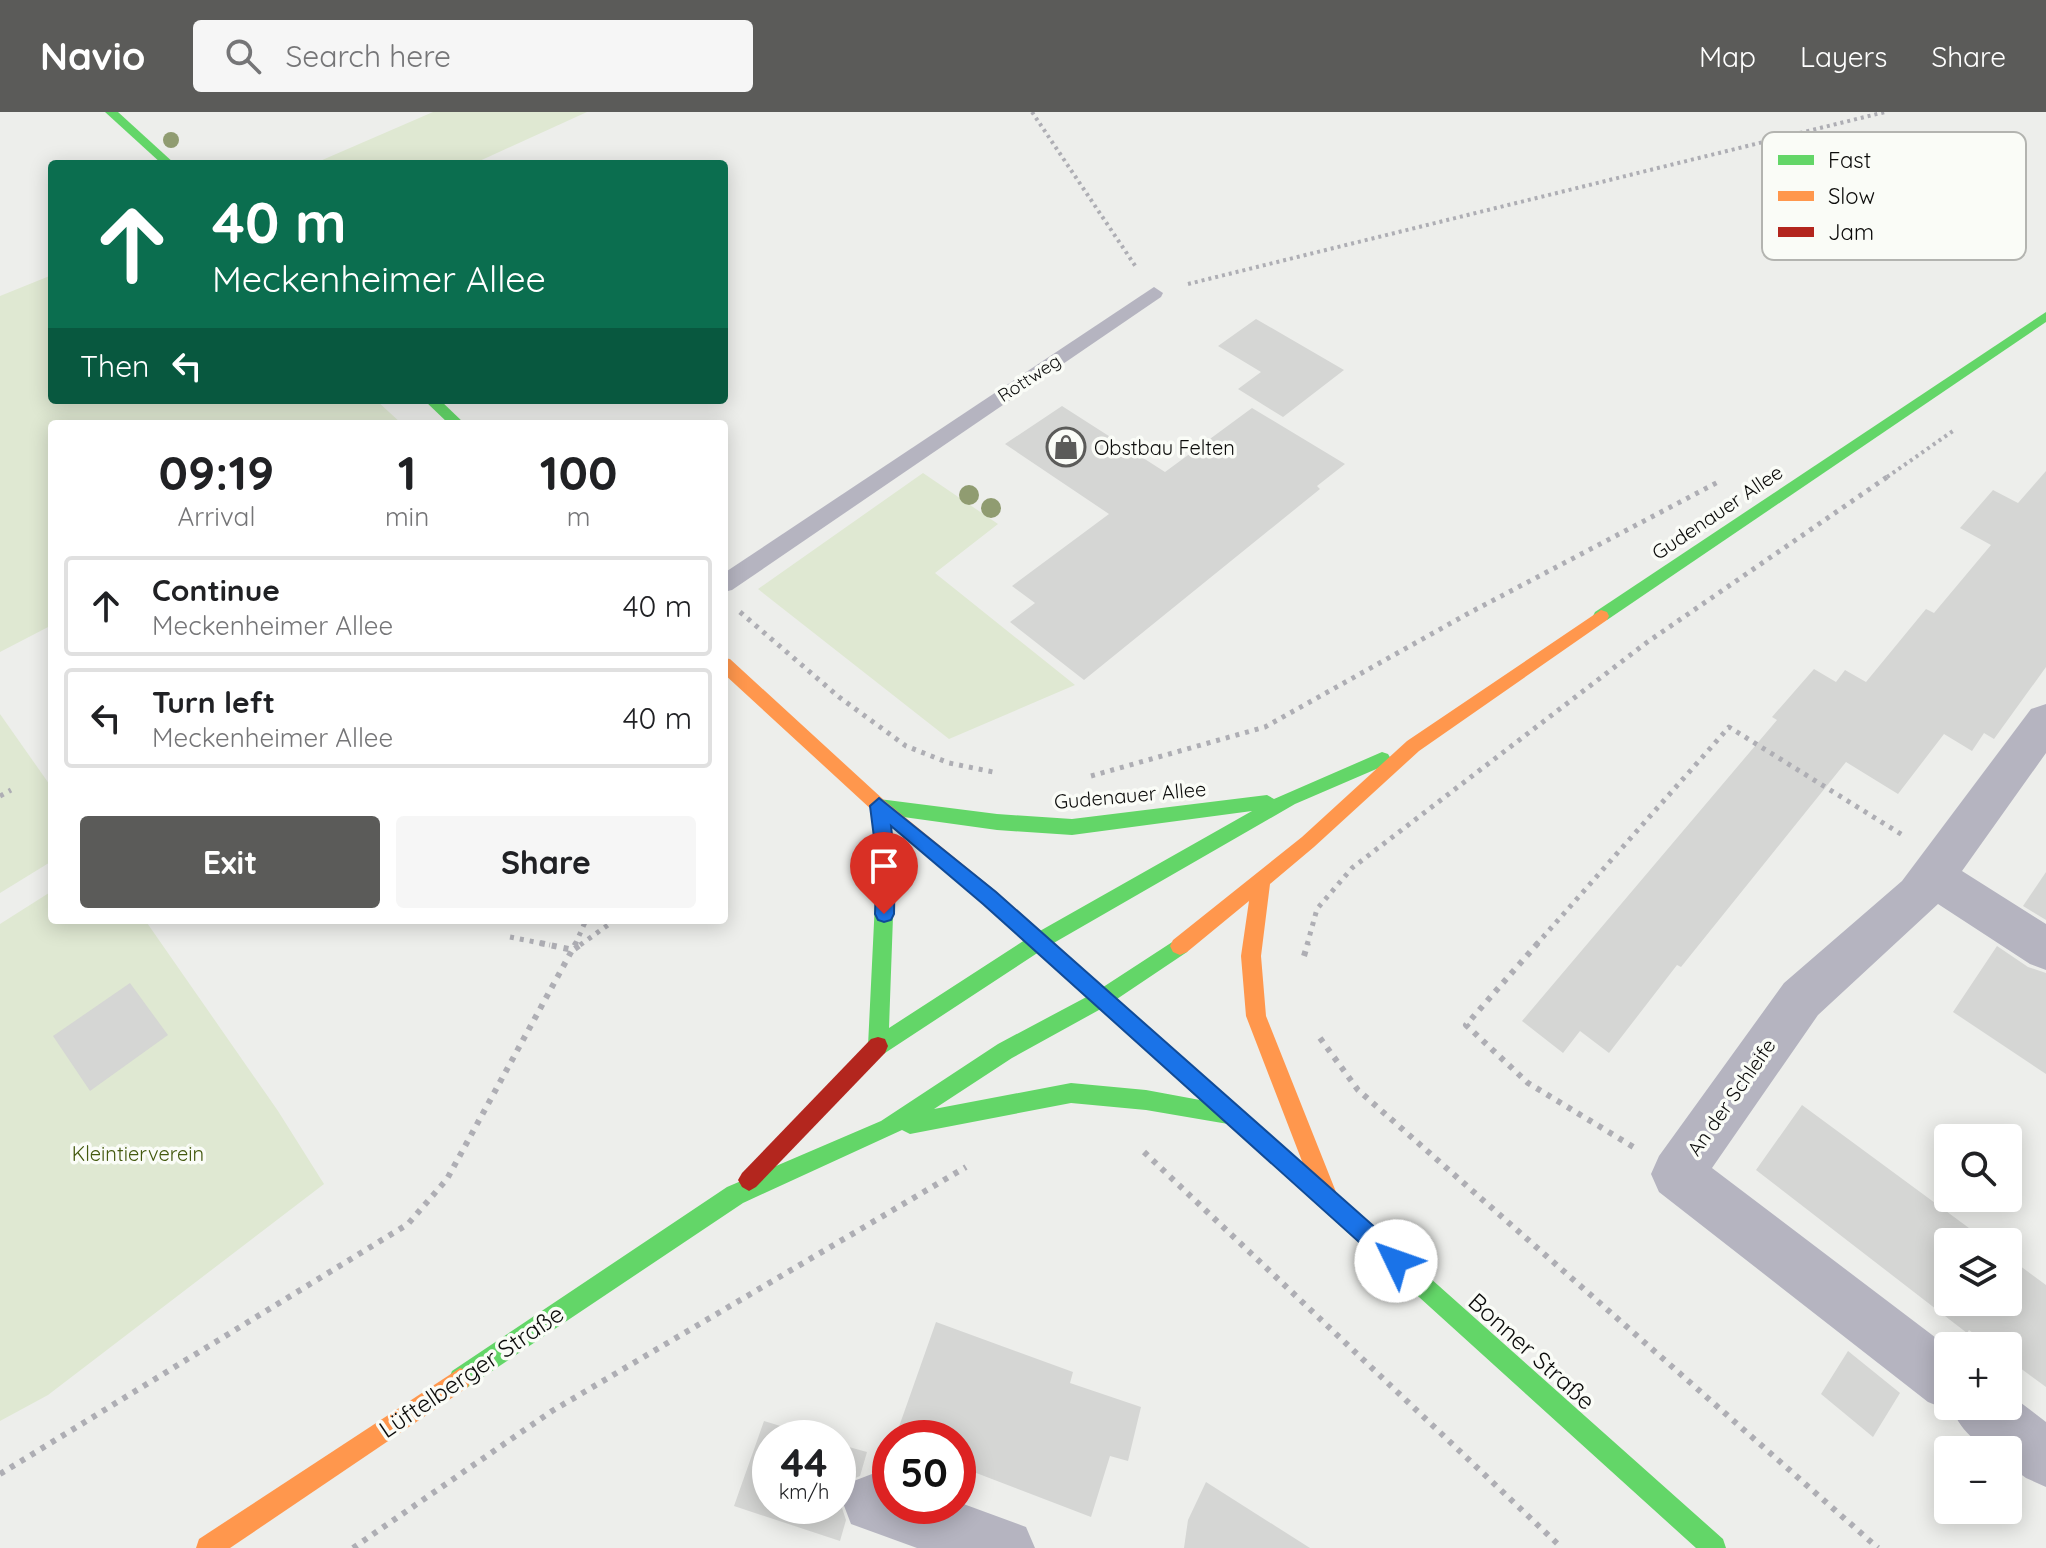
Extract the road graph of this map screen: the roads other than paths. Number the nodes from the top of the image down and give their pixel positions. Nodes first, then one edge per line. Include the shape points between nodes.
1 (111, 112) edge
2 (165, 160) edge
3 (1154, 293) road end
4 (2046, 316) edge
5 (436, 404) edge
6 (454, 420) edge
7 (728, 581) edge
8 (728, 668) edge
9 (2046, 721) edge
10 (1413, 746) junction
11 (1289, 799) junction
12 (879, 806) junction
13 (1937, 868) junction
14 (1261, 880) junction
15 (1038, 942) junction
16 (2046, 949) edge
17 (1101, 999) junction
18 (878, 1046) junction
19 (1231, 1115) junction
20 (888, 1128) junction
21 (735, 1195) junction
22 (1328, 1199) junction
23 (1934, 1371) edge
24 (1997, 1420) edge
25 (2046, 1458) edge
26 (934, 1524) edge
27 (208, 1548) edge
28 (1005, 1548) edge
29 (1714, 1548) edge

1 - 2 main road
3 - 7 lane, Rottweg
4 - 10 main road, Gudenauer Allee
5 - 6 main road
8 - 12 main road, Bonner Straße
9 - 13 street, An der Schleife
10 - 11 main road, Gudenauer Allee
10 - 14 main road, Gudenauer Allee
11 - 12 main road, Gudenauer Allee via 1072,827
11 - 15 main road, Gudenauer Allee
12 - 15 main road, Bonner Straße
12 - 18 main road via 886,861
13 - 16 street
13 - 23 street, An der Schleife via 1918,895 1801,999 1677,1174
14 - 17 main road, Gudenauer Allee via 1171,954
14 - 22 main road via 1251,956 1256,1016
15 - 17 main road, Bonner Straße
15 - 18 main road, Lüftelberger Straße
17 - 19 main road, Bonner Straße
17 - 20 main road, Lüftelberger Straße via 1005,1051
18 - 21 main road, Lüftelberger Straße
19 - 20 main road, Lüftelberger Straße via 1071,1093
19 - 22 main road, Bonner Straße
20 - 21 main road, Lüftelberger Straße
21 - 27 main road, Lüftelberger Straße
22 - 29 main road, Bonner Straße
24 - 25 street
26 - 28 street

